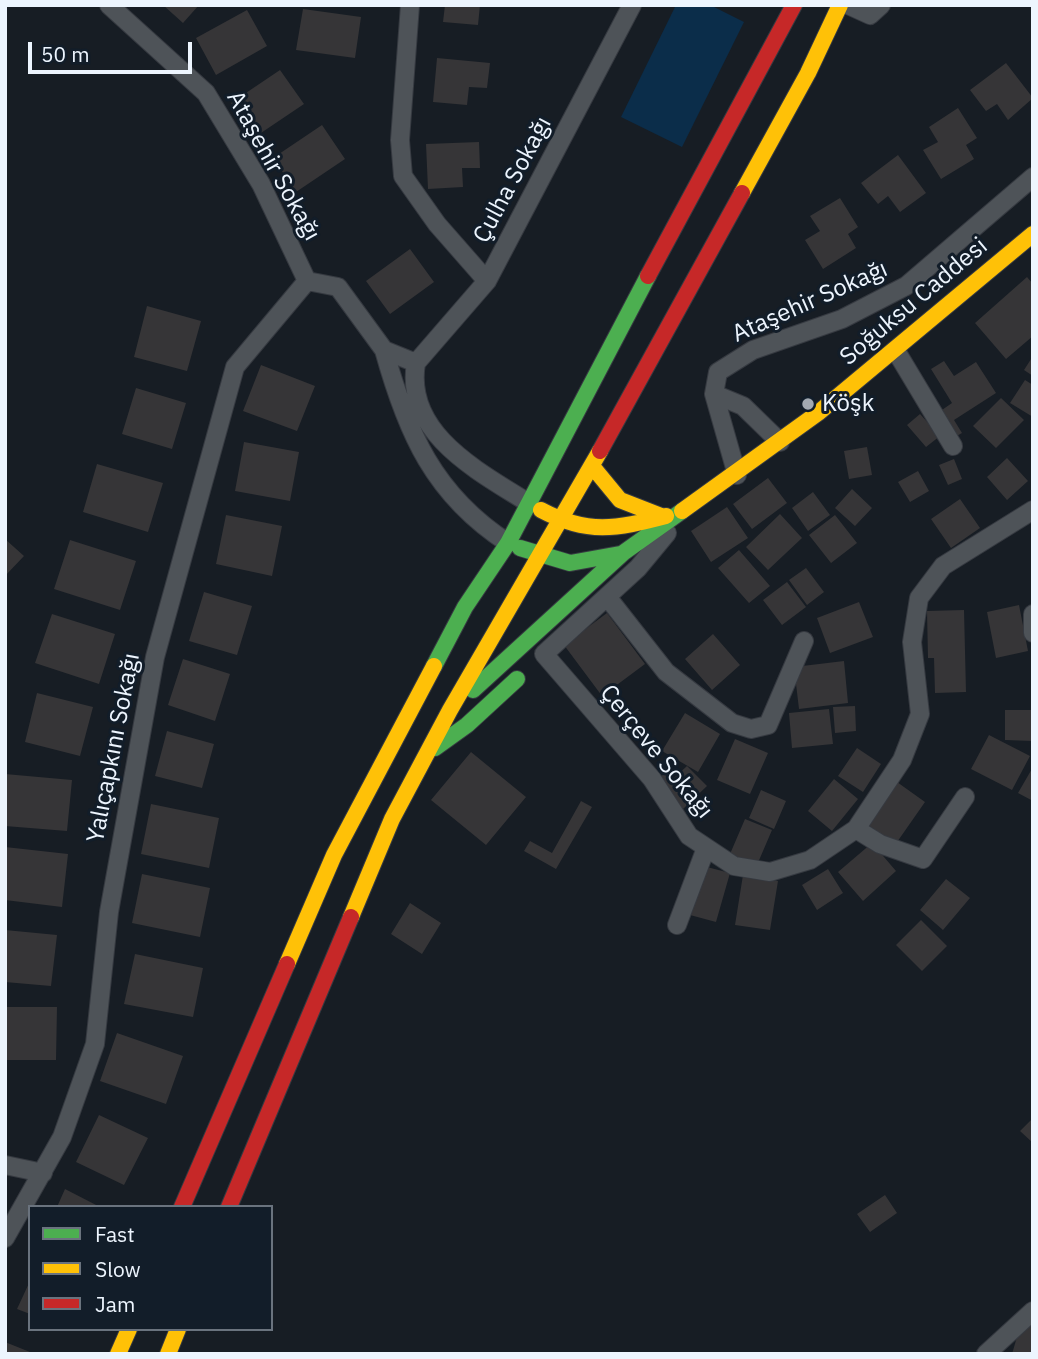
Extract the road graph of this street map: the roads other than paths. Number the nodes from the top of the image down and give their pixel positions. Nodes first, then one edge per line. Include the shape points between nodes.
1 (108, 5) edge
2 (410, 5) edge
3 (632, 5) edge
4 (794, 5) edge
5 (840, 5) edge
6 (848, 5) edge
7 (881, 5) edge
8 (1033, 177) edge
9 (1033, 234) edge
10 (307, 281) junction
11 (487, 281) junction
12 (384, 350) junction
13 (897, 351) junction
14 (416, 363) junction
15 (714, 394) junction
16 (780, 442) junction
17 (953, 446) dead end
18 (592, 466) junction
19 (737, 475) junction
20 (527, 502) junction
21 (1033, 510) edge
22 (682, 511) junction
23 (664, 517) junction
24 (560, 521) junction
25 (509, 543) junction
26 (623, 553) junction
27 (540, 556) junction
28 (608, 598) junction
29 (1033, 614) edge
30 (1033, 633) edge
31 (804, 641) dead end
32 (544, 654) junction
33 (450, 710) junction
34 (428, 754) junction
35 (965, 797) dead end
36 (856, 830) junction
37 (706, 848) junction
38 (677, 925) dead end
39 (5, 1165) edge
40 (43, 1173) junction
41 (183, 1205) edge
42 (230, 1205) edge
43 (5, 1238) edge
44 (1033, 1311) edge
45 (128, 1331) edge
46 (177, 1331) edge
47 (118, 1354) edge
48 (167, 1354) edge
49 (986, 1354) edge

1 - 10 street, Ataşehir Sokağı via 206,93 261,184
2 - 11 street via 400,140 404,176 437,224
3 - 11 street, Çulha Sokağı
4 - 20 main road
5 - 18 main road via 808,73
6 - 7 street via 870,15
8 - 15 street, Ataşehir Sokağı via 906,286 842,319 753,350 718,372
9 - 13 main road, Soğuksu Caddesi
10 - 12 street, Ataşehir Sokağı via 338,286
10 - 40 street, Yalıçapkını Sokağı via 234,367 155,657 108,912 95,1044 62,1137
11 - 14 street, Çulha Sokağı
12 - 14 street
12 - 25 street, Ataşehir Sokağı via 399,403 431,465 475,522
13 - 16 main road, Soğuksu Caddesi
13 - 17 street
14 - 20 street via 412,384 438,437 464,462
15 - 16 street via 743,406
15 - 19 street
16 - 19 main road, Soğuksu Caddesi
18 - 23 main road via 629,509
18 - 24 main road
19 - 22 main road, Soğuksu Caddesi
20 - 24 main road
20 - 25 main road
21 - 36 street, Çerçeve Sokağı via 943,566 919,598 912,642 920,714 902,760
22 - 23 main road
22 - 26 main road
22 - 28 street, Soğuksu Caddesi via 657,548
23 - 24 main road via 589,530
24 - 27 main road
25 - 27 main road
25 - 41 main road via 465,607 334,855
26 - 27 main road via 583,565
26 - 33 main road
27 - 33 main road
28 - 31 street via 666,672 733,723 751,729 768,725
28 - 32 street, Soğuksu Caddesi
29 - 30 street
32 - 34 main road
32 - 37 street, Çerçeve Sokağı via 652,779 689,836
33 - 34 main road
34 - 42 main road via 392,819
35 - 36 street via 923,859
36 - 37 street, Çerçeve Sokağı via 810,860 770,872 733,866
37 - 38 street
39 - 40 street
40 - 43 street, Yalıçapkını Sokağı
44 - 49 street
45 - 47 main road
46 - 48 main road

